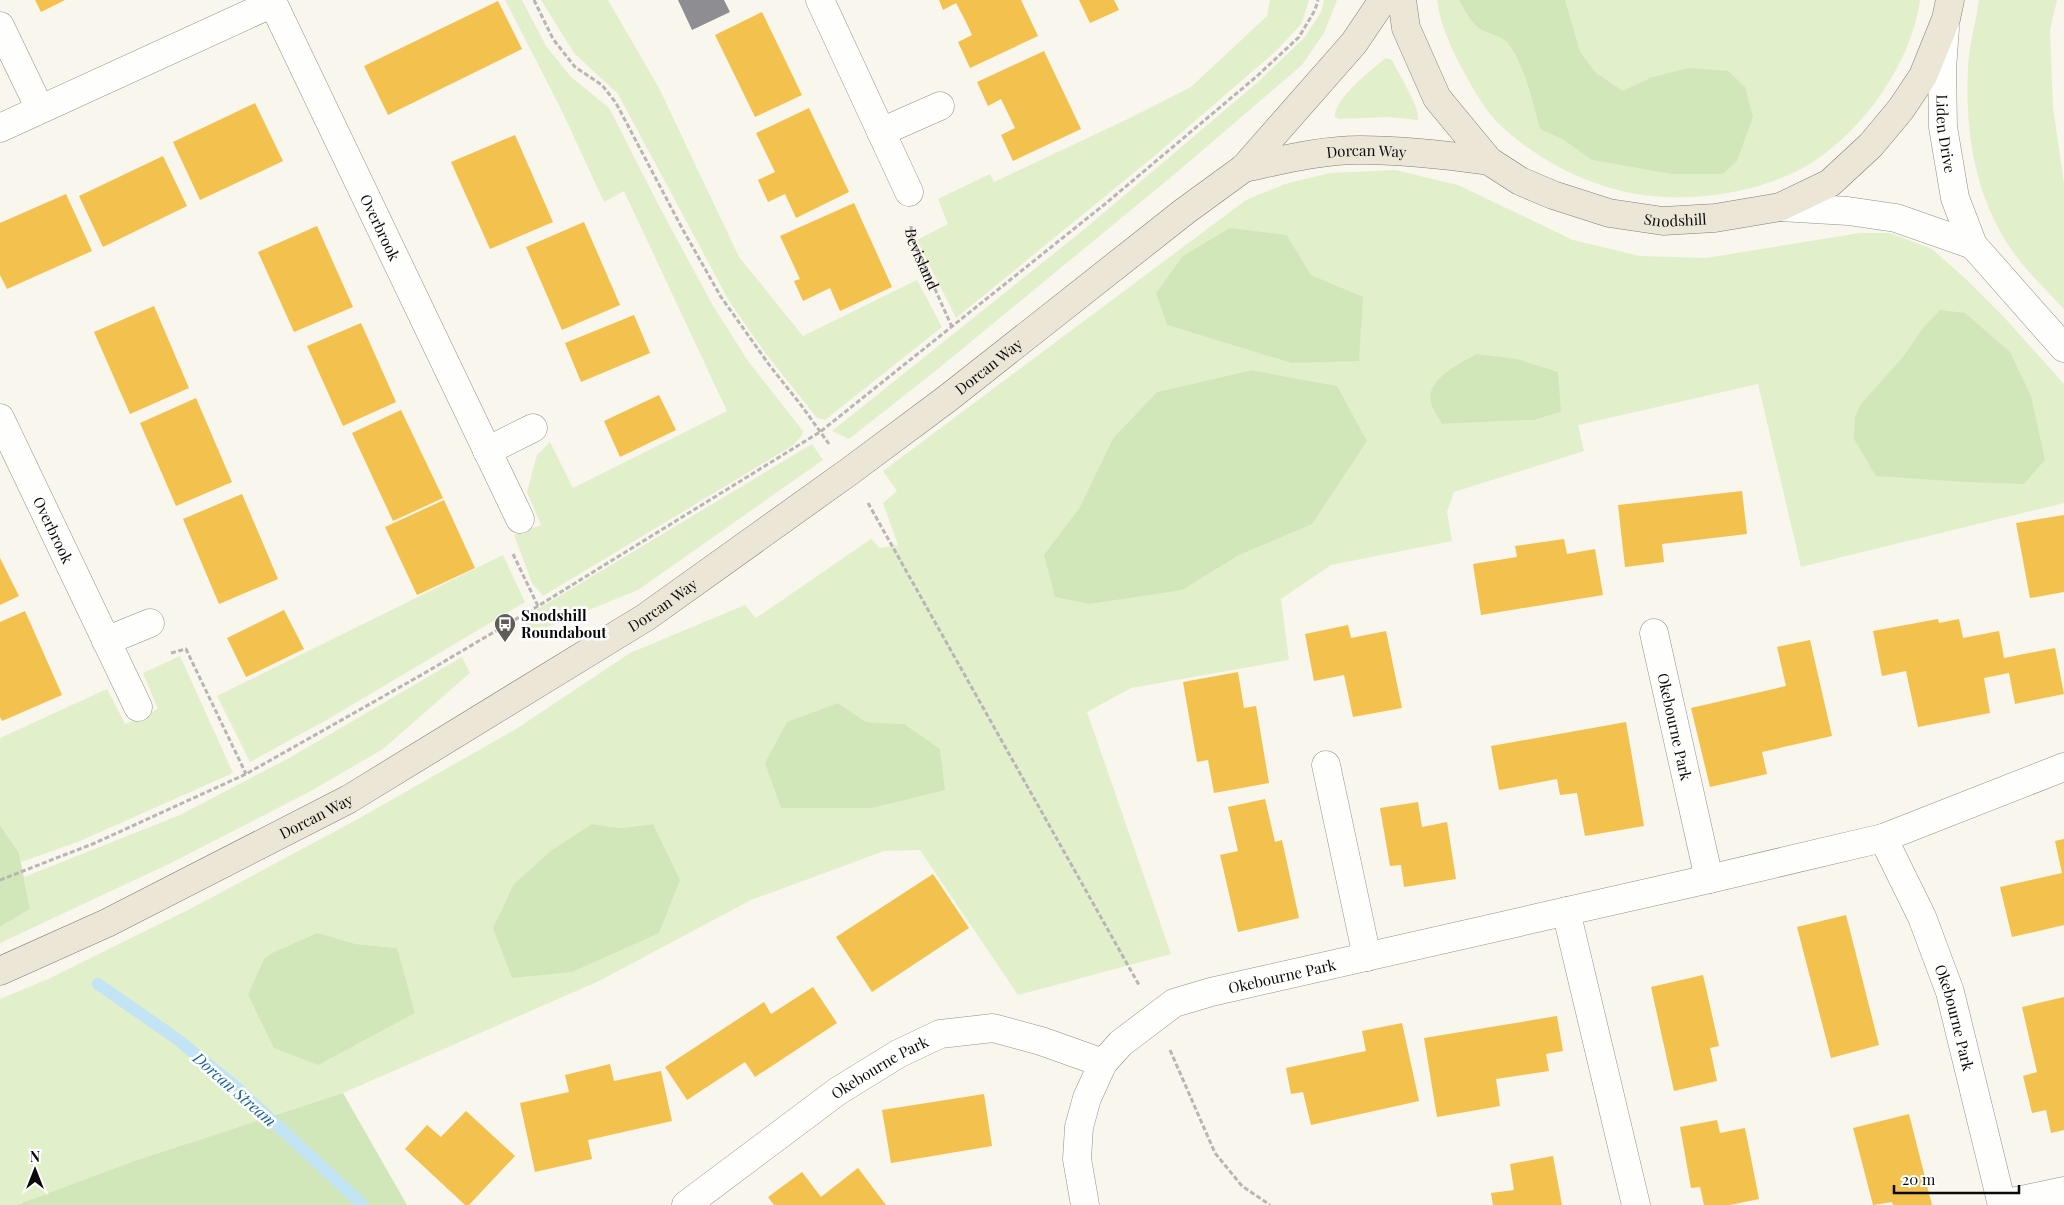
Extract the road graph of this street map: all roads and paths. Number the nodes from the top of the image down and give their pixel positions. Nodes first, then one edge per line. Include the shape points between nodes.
1 (534, 0) edge
2 (820, 0) edge
3 (1318, 0) edge
4 (1383, 0) edge
5 (1402, 0) edge
6 (276, 1) edge
7 (1948, 9) edge
8 (0, 26) edge
9 (940, 106) dead end
10 (40, 109) junction
11 (0, 128) edge
12 (881, 132) junction
13 (1489, 161) junction
14 (1244, 168) junction
15 (909, 192) joint
16 (1780, 207) junction
17 (1973, 245) junction
18 (952, 327) junction
19 (2064, 348) edge
20 (0, 418) edge
21 (533, 428) dead end
22 (820, 432) junction
23 (487, 451) junction
24 (850, 471) junction
25 (520, 519) joint
26 (538, 606) junction
27 (150, 623) joint
28 (1654, 633) dead end
29 (106, 641) junction
30 (138, 707) dead end
31 (1326, 765) dead end
32 (2064, 767) edge
33 (246, 774) junction
34 (1883, 838) junction
35 (0, 880) edge
36 (1709, 880) junction
37 (1566, 911) junction
38 (1367, 957) junction
39 (0, 971) edge
40 (1156, 1017) junction
41 (1102, 1063) junction
42 (2064, 1191) edge
43 (686, 1205) edge
44 (1085, 1205) edge
45 (1270, 1205) edge
46 (1636, 1205) edge
47 (2002, 1205) edge

1 - 22 path via 553,40 575,67 602,85 616,103 722,297
2 - 12 street
3 - 18 path via 1298,37 1256,77
4 - 14 main road, Dorcan Way via 1354,43
5 - 13 main road, Snodshill via 1406,28 1437,98
6 - 10 street, Overbrook
6 - 23 street, Overbrook
7 - 16 main road, Snodshill via 1923,76 1871,145 1830,183
7 - 17 street, Liden Drive via 1942,69 1943,127 1955,198
8 - 10 street
9 - 12 street
10 - 11 street, Overbrook
12 - 15 street
13 - 14 main road, Dorcan Way via 1416,152 1359,150 1300,156
13 - 16 main road, Snodshill via 1520,181 1609,213 1663,221 1715,218
14 - 24 main road, Dorcan Way
15 - 18 path, Bevisland via 912,238
16 - 17 street, Liden Drive via 1848,210 1896,218
17 - 19 street, Liden Drive
18 - 22 path
20 - 29 street, Overbrook
21 - 23 street
22 - 24 path
22 - 26 path
23 - 25 street, Overbrook
24 - 39 main road, Dorcan Way via 646,617 349,799 107,923
24 - 40 path
25 - 26 path via 502,529
26 - 33 path
27 - 29 street
27 - 33 path via 164,656 186,649
28 - 36 street, Okebourne Park
29 - 30 street, Overbrook
31 - 38 street
32 - 34 street, Okebourne Park
33 - 35 path via 95,843
34 - 36 street, Okebourne Park
34 - 47 street, Okebourne Park via 1922,917 1950,992
36 - 37 street, Okebourne Park
37 - 38 street, Okebourne Park
37 - 46 street
38 - 40 street, Okebourne Park via 1211,992 1174,1003
40 - 41 street, Okebourne Park via 1121,1043
40 - 45 path via 1215,1154 1242,1186
41 - 43 street, Okebourne Park via 993,1028 940,1034 898,1054 838,1091
41 - 44 street, Okebourne Park via 1086,1098 1079,1127 1077,1159
42 - 47 street, Okebourne Park

